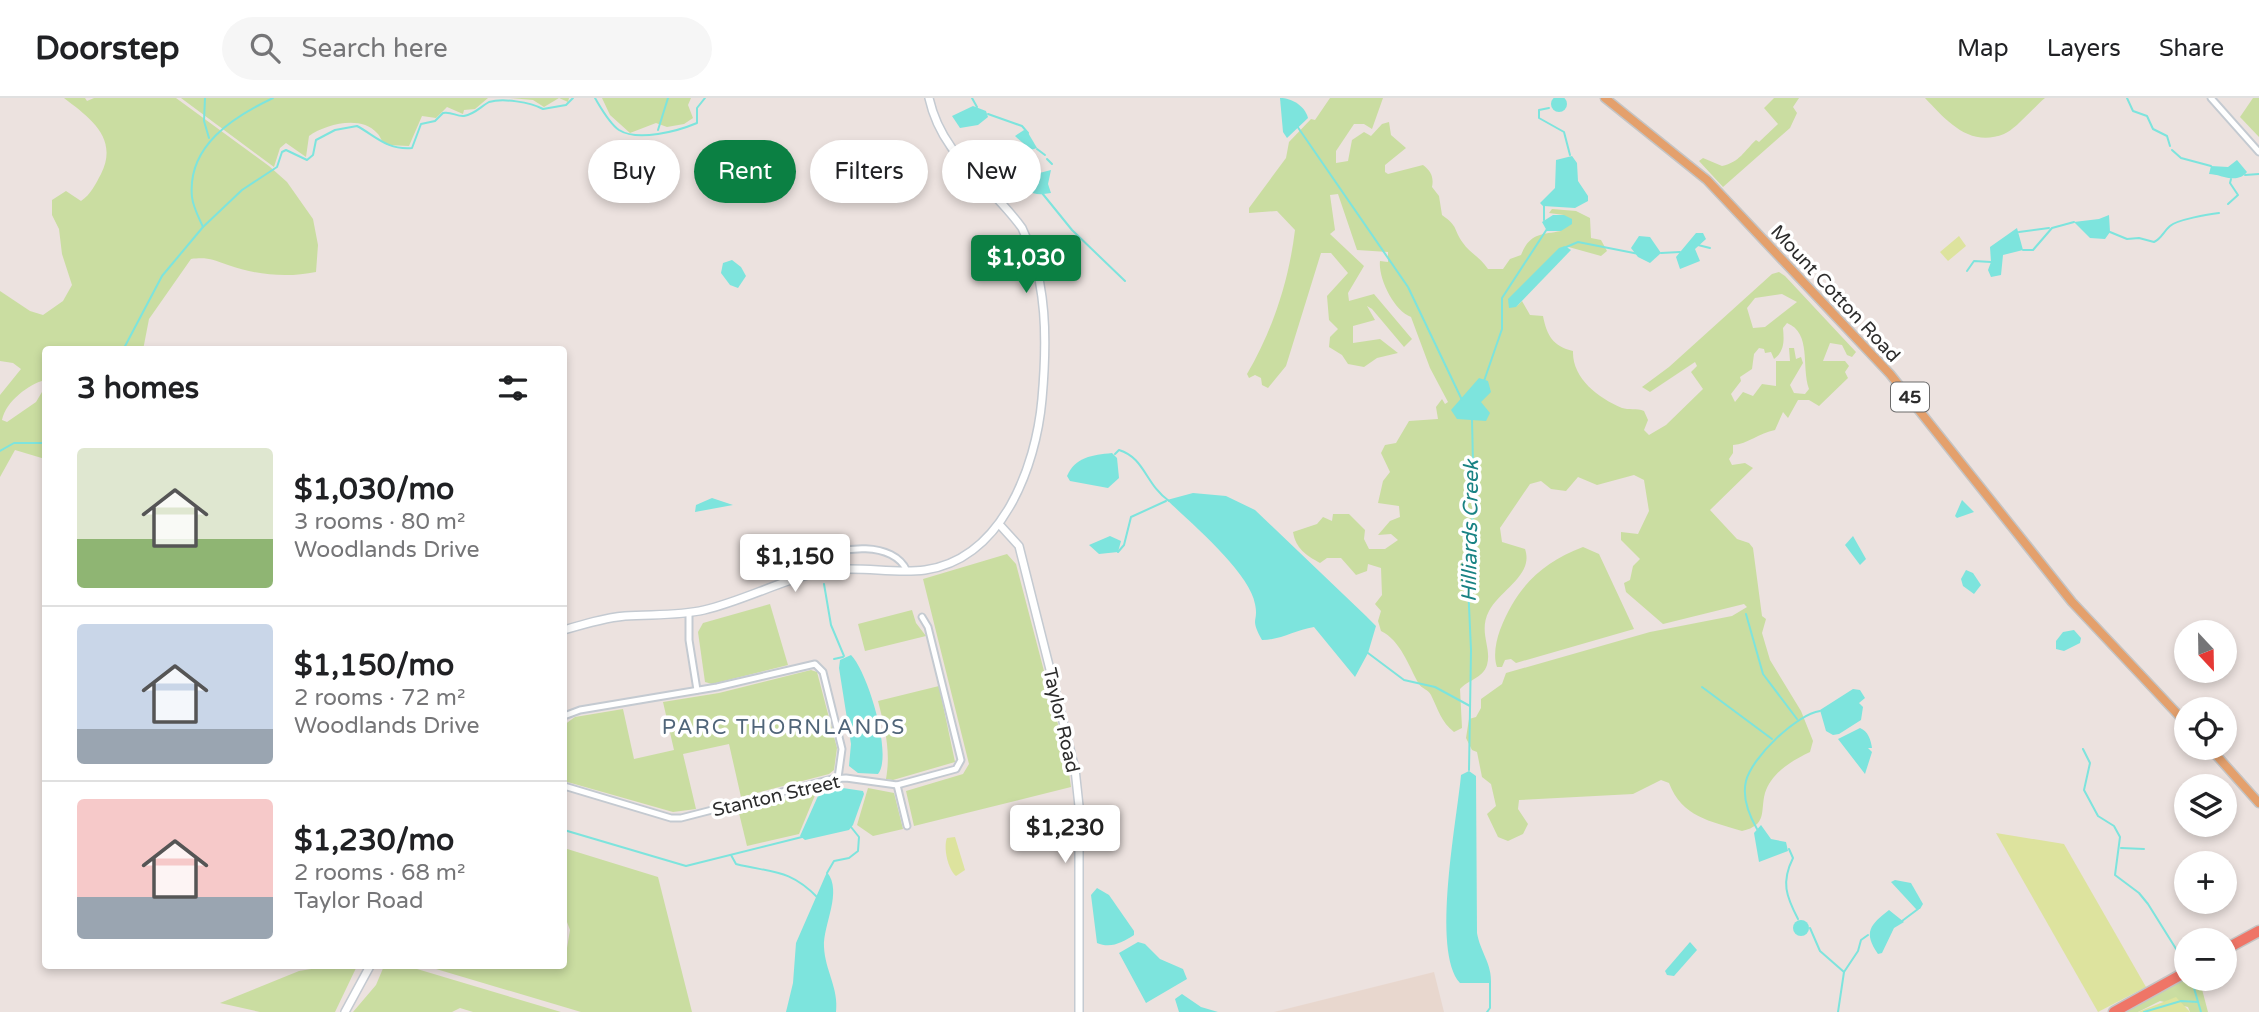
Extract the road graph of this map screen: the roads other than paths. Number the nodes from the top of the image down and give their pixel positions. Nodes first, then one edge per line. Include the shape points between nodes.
1 (929, 98) edge
2 (1605, 98) edge
3 (2211, 98) edge
4 (2259, 152) edge
5 (999, 523) junction
6 (907, 571) junction
7 (815, 573) junction
8 (689, 613) junction
9 (922, 617) dead end
10 (567, 629) edge
11 (697, 690) junction
12 (2174, 710) edge
13 (567, 715) edge
14 (2221, 760) edge
15 (838, 778) junction
16 (897, 785) junction
17 (567, 787) edge
18 (2259, 801) edge
19 (907, 826) dead end
20 (2259, 930) edge
21 (2237, 943) edge
22 (368, 969) edge
23 (2174, 979) edge
24 (345, 1012) edge
25 (1079, 1012) edge
26 (2114, 1012) edge

1 - 5 main road via 945,142 1023,228 1044,309 1047,348 1039,429
2 - 12 main road, Mount Cotton Road / 45 via 1707,180 1891,374 2072,602
3 - 4 street
5 - 6 main road via 979,547 963,557 937,568
5 - 25 main road, Taylor Road via 1019,546 1075,769
6 - 7 main road
6 - 7 street via 895,557 853,548 823,557 817,561
7 - 8 main road via 727,605
8 - 10 main road via 624,616
8 - 11 street
9 - 16 street, Stanton Street via 961,764
11 - 13 street
11 - 15 street via 811,664 820,667 842,749
14 - 18 main road
15 - 16 street, Stanton Street
15 - 17 street, Stanton Street via 681,818
16 - 19 street
20 - 21 highway
22 - 24 main road
23 - 26 highway

